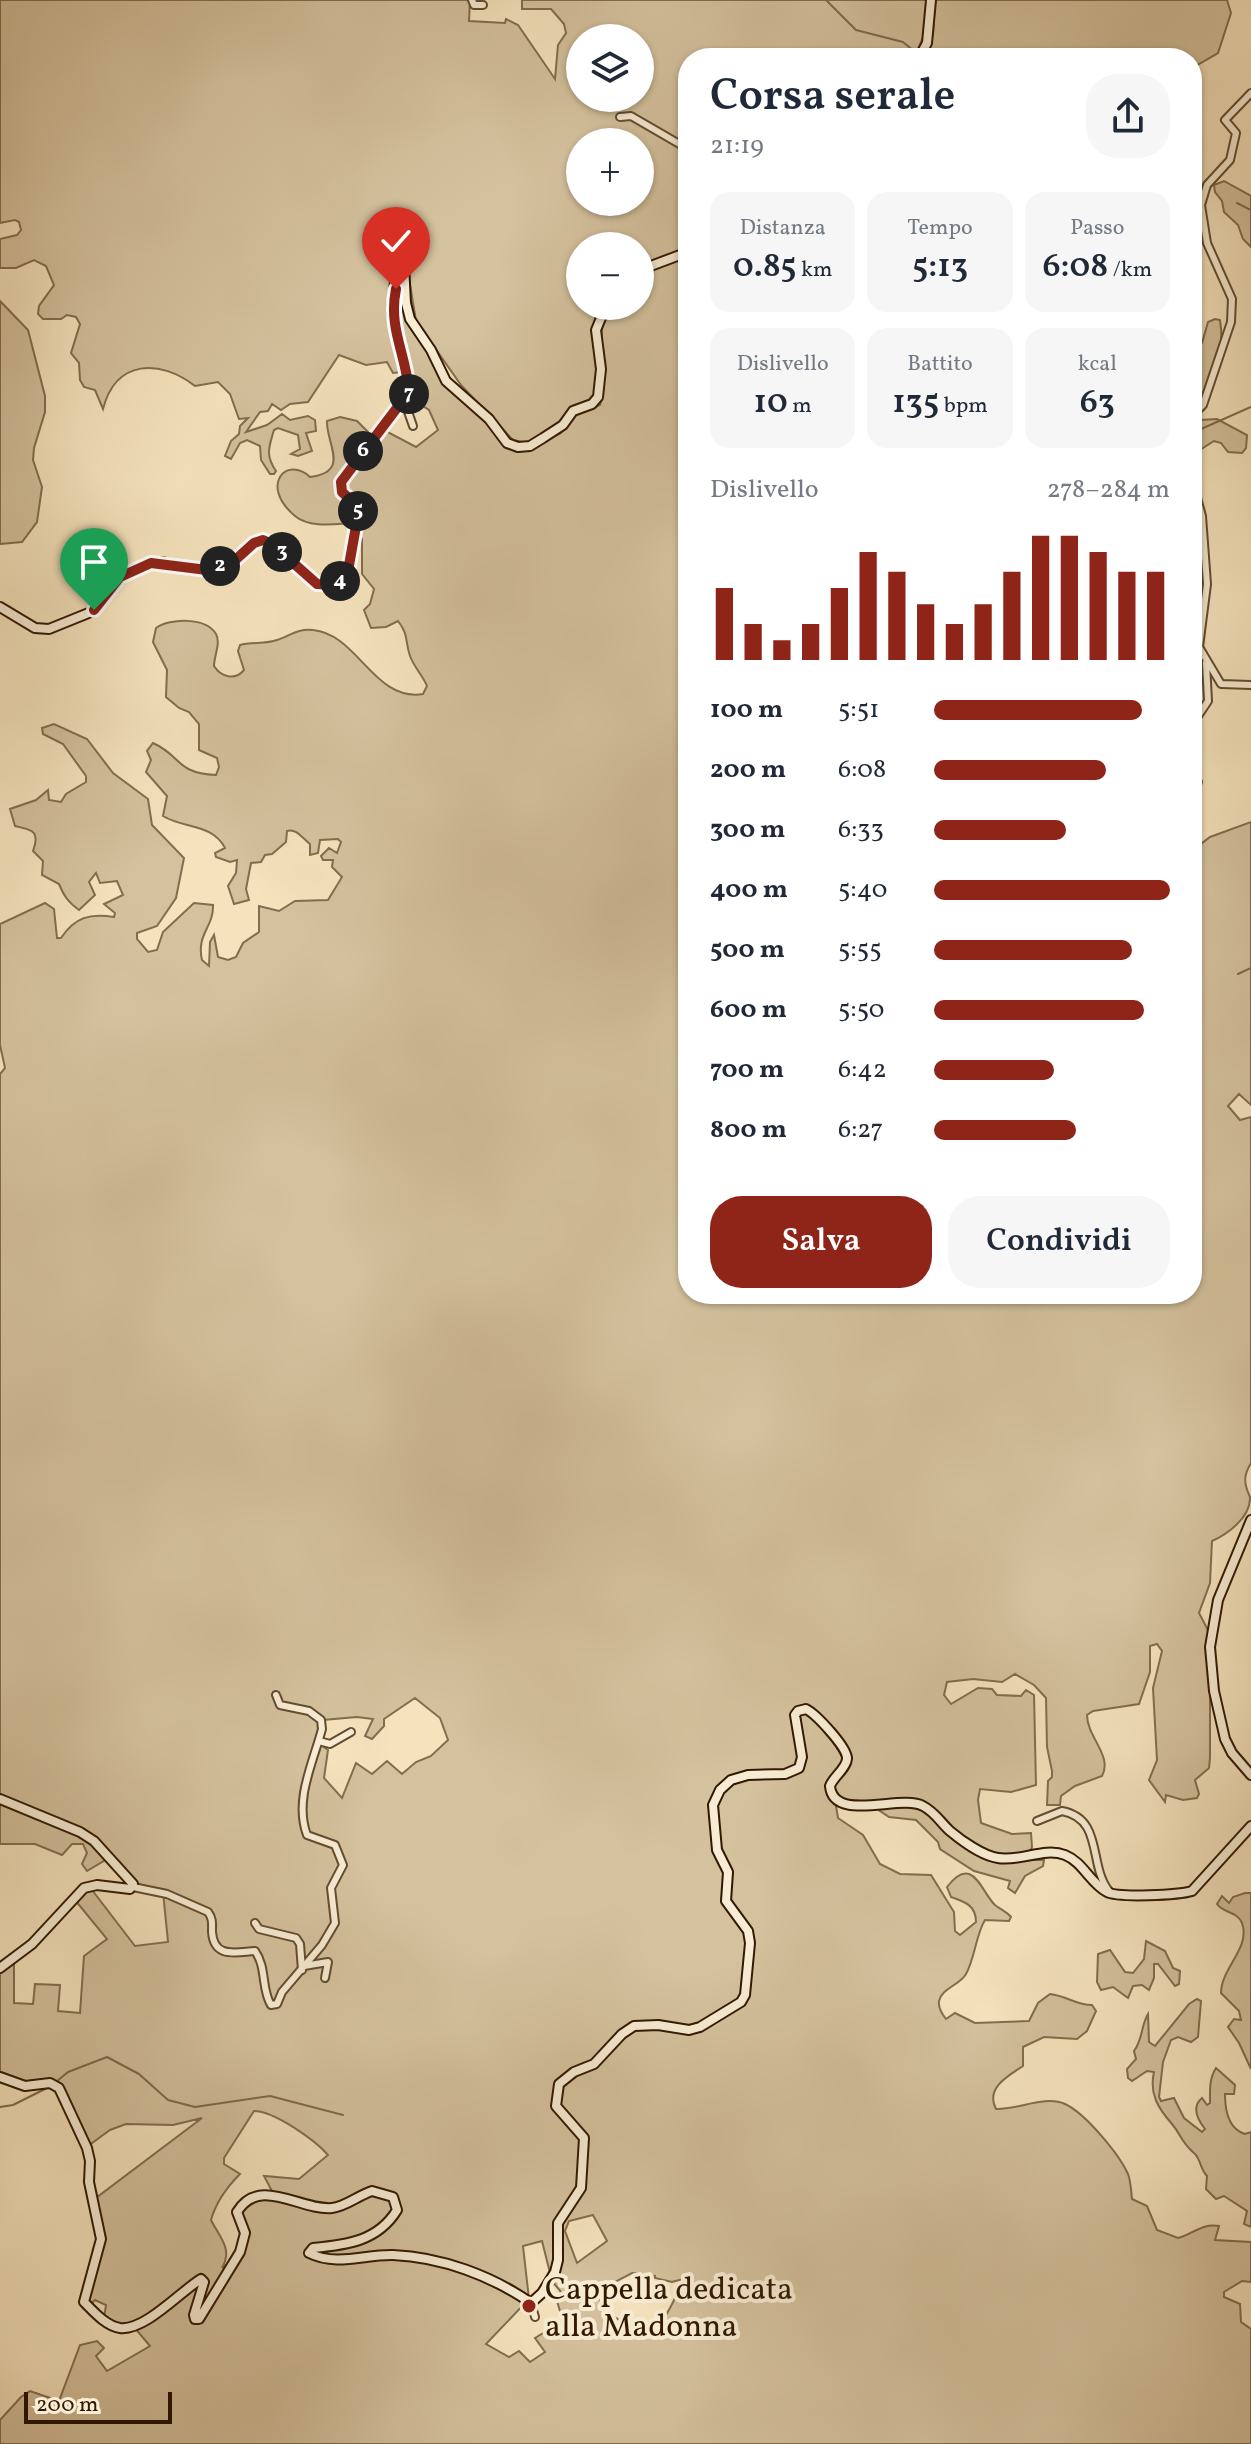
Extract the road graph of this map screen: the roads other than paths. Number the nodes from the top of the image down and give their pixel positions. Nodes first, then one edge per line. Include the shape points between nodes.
1 (472, 0) edge
2 (931, 0) edge
3 (483, 5) dead end
4 (924, 48) edge
5 (1251, 93) edge
6 (620, 117) dead end
7 (678, 143) edge
8 (1202, 197) edge
9 (1202, 197) edge
10 (678, 256) edge
11 (654, 265) edge
12 (599, 320) edge
13 (404, 400) junction
14 (1202, 406) edge
15 (413, 426) dead end
16 (1202, 516) edge
17 (0, 607) edge
18 (1202, 617) edge
19 (1202, 654) edge
20 (1206, 663) junction
21 (1251, 685) edge
22 (1202, 710) edge
23 (1251, 1520) edge
24 (276, 1695) dead end
25 (351, 1732) dead end
26 (319, 1741) junction
27 (1251, 1775) edge
28 (0, 1799) edge
29 (1037, 1821) dead end
30 (1251, 1826) edge
31 (133, 1887) junction
32 (1112, 1893) junction
33 (255, 1923) dead end
34 (0, 1968) edge
35 (303, 1968) junction
36 (325, 1978) dead end
37 (0, 2077) edge
38 (531, 2303) junction
39 (535, 2317) dead end

1 - 3 street
2 - 4 street
5 - 9 street via 1225,120 1236,133 1230,160
6 - 7 street via 631,116
8 - 14 street via 1207,243 1232,299 1231,322
10 - 11 street
12 - 13 street via 598,397 573,411 554,432 518,447 507,443 493,423 446,381 412,323 404,265 397,261 392,313 409,387
13 - 15 street
13 - 17 street via 341,482 358,515 348,571 337,584 317,584 265,540 233,562 207,570 158,562 120,577 91,612 49,629 35,628
16 - 18 street via 1207,591
19 - 20 street
20 - 21 street via 1221,684
20 - 22 street via 1208,701
23 - 27 street via 1218,1600 1210,1647 1225,1739
24 - 26 street via 280,1705 321,1720
25 - 26 street via 330,1744
26 - 35 street via 302,1799 306,1833 335,1845 343,1865 331,1888 335,1923
28 - 31 street via 94,1841
29 - 32 street via 1062,1811 1085,1823 1095,1844 1098,1872
30 - 32 street via 1192,1891
31 - 34 street via 84,1888 32,1944
31 - 35 street via 167,1894 208,1912 222,1951 255,1951 271,2005
32 - 38 street via 1061,1853 999,1859 984,1853 916,1803 840,1803 830,1786 846,1764 845,1751 811,1711 798,1711 799,1768 731,1780 713,1805 717,1850 728,1872 726,1901 748,1931 745,1995 695,2029 627,2029 602,2057 564,2078 556,2091 558,2111 580,2132 585,2147 581,2188 558,2223 558,2260 550,2280
33 - 35 street via 259,1929 296,1938
35 - 36 street via 328,1962
37 - 38 street via 25,2086 50,2083 59,2088 87,2148 101,2239 83,2299 106,2322 122,2328 143,2322 200,2279 204,2282 197,2320 240,2252 245,2233 237,2212 255,2196 278,2196 321,2209 336,2208 372,2191 393,2197 397,2210 373,2235 309,2253 354,2261 390,2255 437,2260 486,2278
38 - 39 street

